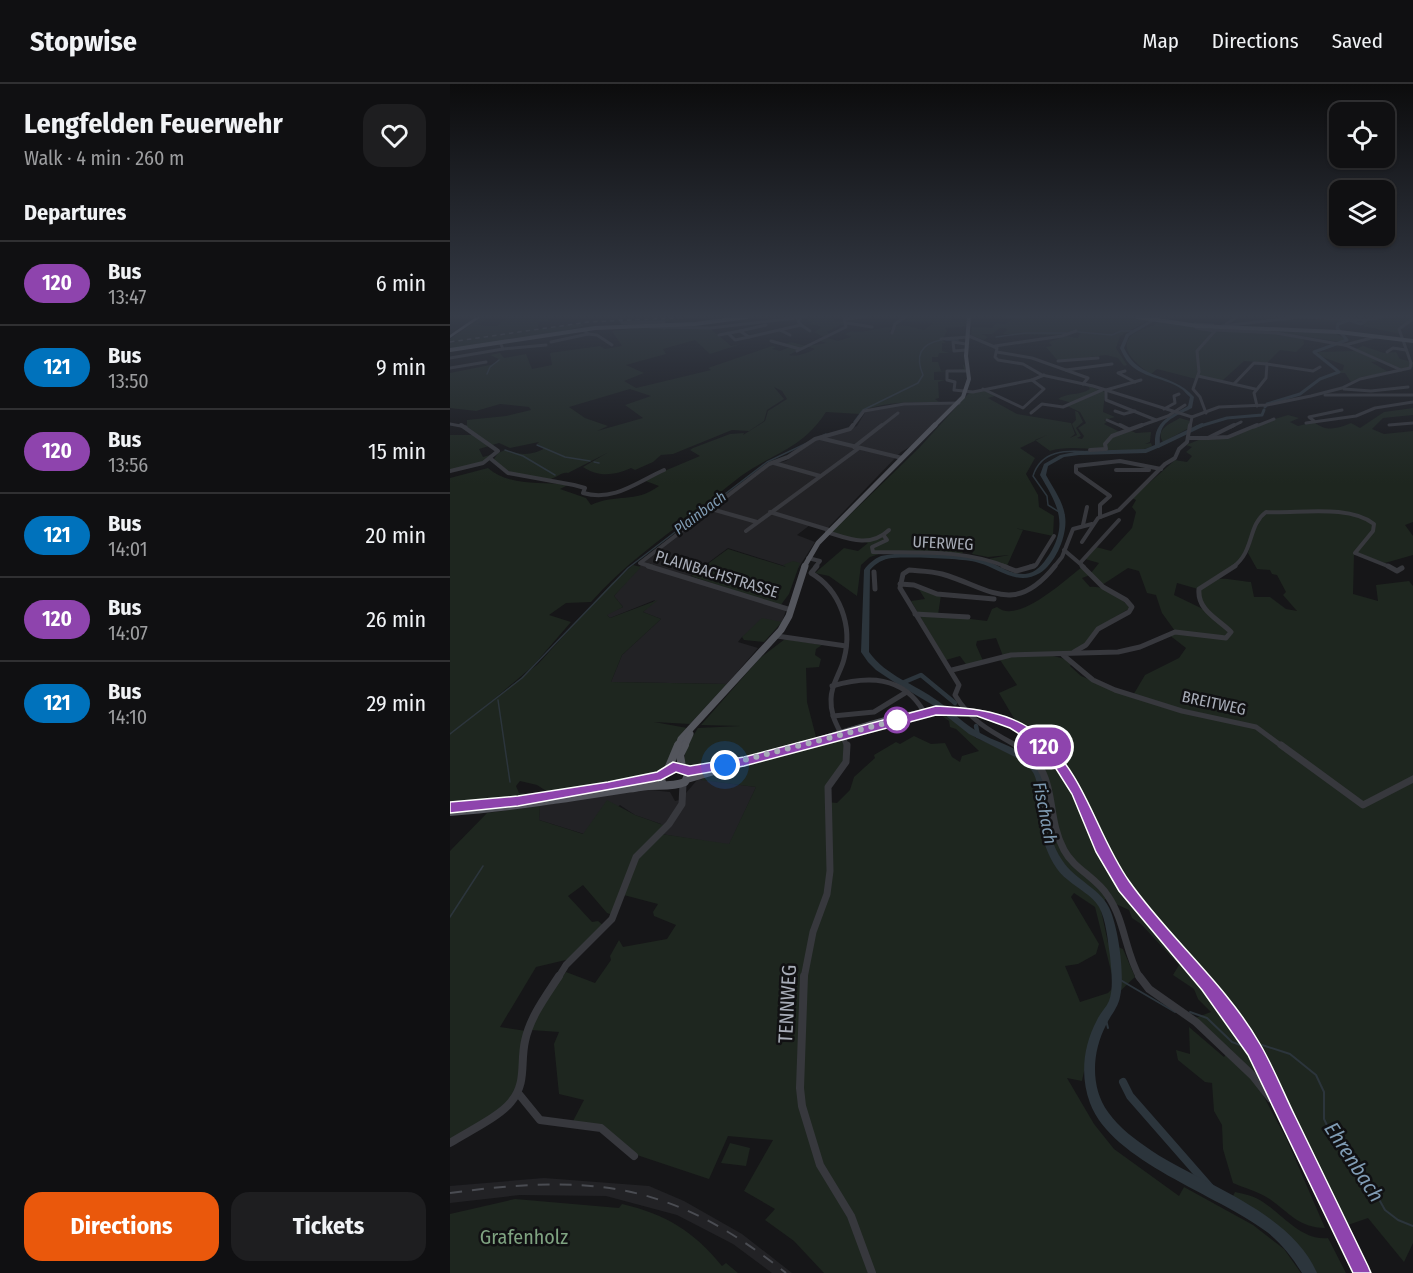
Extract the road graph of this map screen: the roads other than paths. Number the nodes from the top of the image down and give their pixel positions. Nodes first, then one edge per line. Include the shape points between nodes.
1 (947, 372) edge
2 (969, 372) edge
3 (1039, 372) edge
4 (1071, 372) edge
5 (1119, 372) edge
6 (1198, 372) edge
7 (1245, 372) edge
8 (1269, 372) edge
9 (1391, 372) edge
10 (1044, 375) junction
11 (1198, 376) junction
12 (1032, 380) junction
13 (1141, 380) dead end
14 (1135, 382) junction
15 (1083, 384) junction
16 (1234, 384) junction
17 (1408, 387) dead end
18 (1342, 388) junction
19 (983, 389) junction
20 (1255, 389) junction
21 (1104, 390) junction
22 (966, 392) junction
23 (1179, 394) dead end
24 (1315, 395) junction
25 (1413, 395) edge
26 (1227, 401) dead end
27 (1413, 402) edge
28 (959, 403) junction
29 (1185, 405) dead end
30 (1257, 406) junction
31 (1227, 407) junction
32 (1164, 409) junction
33 (1342, 410) dead end
34 (1115, 411) dead end
35 (1135, 411) junction
36 (1174, 412) junction
37 (898, 413) dead end
38 (1031, 413) dead end
39 (1206, 413) junction
40 (1192, 417) junction
41 (1274, 419) dead end
42 (1107, 420) dead end
43 (1156, 420) junction
44 (1314, 421) junction
45 (1241, 422) dead end
46 (1306, 423) dead end
47 (1413, 423) edge
48 (450, 424) edge
49 (1389, 425) dead end
50 (1128, 429) junction
51 (819, 438) junction
52 (1188, 438) junction
53 (1208, 438) junction
54 (856, 447) junction
55 (1090, 450) dead end
56 (902, 458) junction
57 (491, 459) junction
58 (772, 463) junction
59 (1161, 469) junction
60 (664, 470) dead end
61 (1116, 470) dead end
62 (1150, 470) junction
63 (450, 471) edge
64 (820, 476) junction
65 (597, 491) dead end
66 (592, 495) junction
67 (1087, 507) dead end
68 (708, 508) junction
69 (770, 512) junction
70 (1100, 517) junction
71 (1119, 520) dead end
72 (757, 522) junction
73 (1092, 524) junction
74 (1083, 525) junction
75 (890, 530) dead end
76 (746, 531) dead end
77 (828, 531) junction
78 (884, 536) junction
79 (1054, 536) dead end
80 (1082, 542) dead end
81 (1064, 550) junction
82 (808, 558) junction
83 (1080, 562) junction
84 (1402, 568) dead end
85 (874, 572) dead end
86 (900, 584) junction
87 (875, 589) dead end
88 (994, 599) dead end
89 (791, 610) junction
90 (915, 614) junction
91 (968, 616) dead end
92 (777, 636) junction
93 (846, 646) junction
94 (1071, 654) junction
95 (1063, 655) junction
96 (842, 668) junction
97 (952, 670) junction
98 (849, 681) junction
99 (832, 686) junction
100 (904, 693) junction
101 (958, 710) junction
102 (924, 712) junction
103 (833, 716) junction
104 (694, 726) junction
105 (841, 735) junction
106 (668, 769) junction
107 (685, 775) junction
108 (1413, 779) edge
109 (661, 780) junction
110 (673, 787) junction
111 (684, 795) junction
112 (450, 807) edge
113 (450, 812) edge
114 (518, 1093) junction
115 (1283, 1107) junction
116 (450, 1143) edge
117 (634, 1156) dead end
118 (872, 1273) edge
119 (1360, 1273) edge

1 - 22 street via 947,380 955,382 954,390
2 - 22 main road
3 - 10 street
4 - 15 street via 1088,378
5 - 14 street
6 - 11 street
7 - 16 street
8 - 20 street via 1266,381
9 - 18 street via 1357,380
10 - 12 street
10 - 15 street
11 - 16 street
11 - 39 street via 1192,389
12 - 19 street
12 - 19 street via 1044,388 1023,408
13 - 14 street
14 - 21 street
15 - 21 street
16 - 20 street
17 - 18 street via 1371,391
18 - 24 street
19 - 22 street
20 - 30 street
21 - 32 street
21 - 35 street via 1106,400
21 - 38 street via 1063,407 1042,404
22 - 28 main road
23 - 32 street via 1173,397 1175,403
24 - 25 street
24 - 30 street
26 - 31 street
27 - 44 street via 1375,408 1356,416
28 - 51 street, PLAINBACHSTRASSE via 873,408 863,412 850,429
28 - 56 main road
29 - 36 street
30 - 31 street
31 - 39 street
32 - 36 street
33 - 44 street via 1309,417
34 - 35 street
35 - 43 street
36 - 40 street
36 - 43 street
37 - 54 street
39 - 40 street
40 - 52 street
41 - 53 street via 1228,437
42 - 50 street
43 - 50 street
44 - 46 street
45 - 53 street
47 - 49 street
48 - 57 street via 465,426 474,437 494,446 498,451
50 - 55 street via 1112,436 1105,444 1106,449
51 - 54 street
51 - 58 street, PLAINBACHSTRASSE
52 - 53 street
52 - 59 street via 1175,458
54 - 56 street
54 - 64 street
56 - 77 main road
57 - 63 street
57 - 66 street via 495,466 524,478 572,482 585,488 583,493
58 - 64 street
58 - 68 street, PLAINBACHSTRASSE
59 - 62 street
59 - 70 street via 1119,510
60 - 66 street via 624,492
61 - 62 street
62 - 70 street via 1115,462 1075,468 1109,494 1100,505
64 - 69 street
65 - 66 street
67 - 74 street
68 - 72 street
68 - 89 street, PLAINBACHSTRASSE via 640,565
69 - 72 street
69 - 77 street
70 - 73 street
71 - 83 street
72 - 76 street
73 - 74 street
73 - 80 street
74 - 81 street via 1073,529
75 - 78 street, UFERWEG
77 - 78 street via 864,542
77 - 82 main road
78 - 79 street, UFERWEG via 887,540 872,547 873,552 962,554 1021,571 1036,565
81 - 83 street
81 - 86 street via 1058,565 1034,587 1000,598 949,576 909,570
82 - 89 main road
82 - 93 street via 820,561 811,573 826,580 840,606
83 - 94 street via 1107,591 1132,607 1094,632 1086,645
84 - 94 street via 1397,571 1355,553 1373,531 1370,521 1336,511 1266,512 1253,530 1245,555 1205,583 1198,593 1203,607 1230,635 1221,638 1175,632 1118,652
85 - 87 street
86 - 88 street via 937,594
86 - 90 street
89 - 92 main road
90 - 91 street
90 - 97 street
92 - 93 street
92 - 104 main road
93 - 96 street
94 - 95 street
95 - 97 street via 1011,655
95 - 108 street, BREITWEG via 1093,680 1115,690 1182,711 1256,727 1363,805
96 - 98 street
96 - 99 street
97 - 101 street via 959,685 955,695
98 - 99 street
98 - 100 street via 870,678
99 - 103 street
100 - 102 street via 920,703
100 - 103 street via 874,712
101 - 102 main road
101 - 115 main road via 1015,725 1058,761 1078,792 1111,867 1229,1013 1254,1049
101 - 115 street via 979,727 1024,751 1042,770 1065,851 1076,867 1109,896 1143,983 1185,1014 1255,1077 1273,1104
102 - 105 main road
103 - 105 street
104 - 106 main road via 681,739
104 - 107 main road via 680,755
105 - 107 main road
105 - 118 street, TENNWEG via 848,753 842,770 828,787 827,894 813,932 802,985 800,1088 820,1165 851,1216
106 - 107 main road
106 - 109 main road
107 - 110 main road
107 - 111 street
109 - 110 main road
109 - 112 main road
109 - 113 main road via 521,806
110 - 111 street
111 - 114 street via 675,816 636,857 612,919 566,965 533,1018 525,1041
114 - 116 street via 509,1105
114 - 117 street via 540,1120 601,1128
115 - 119 main road

